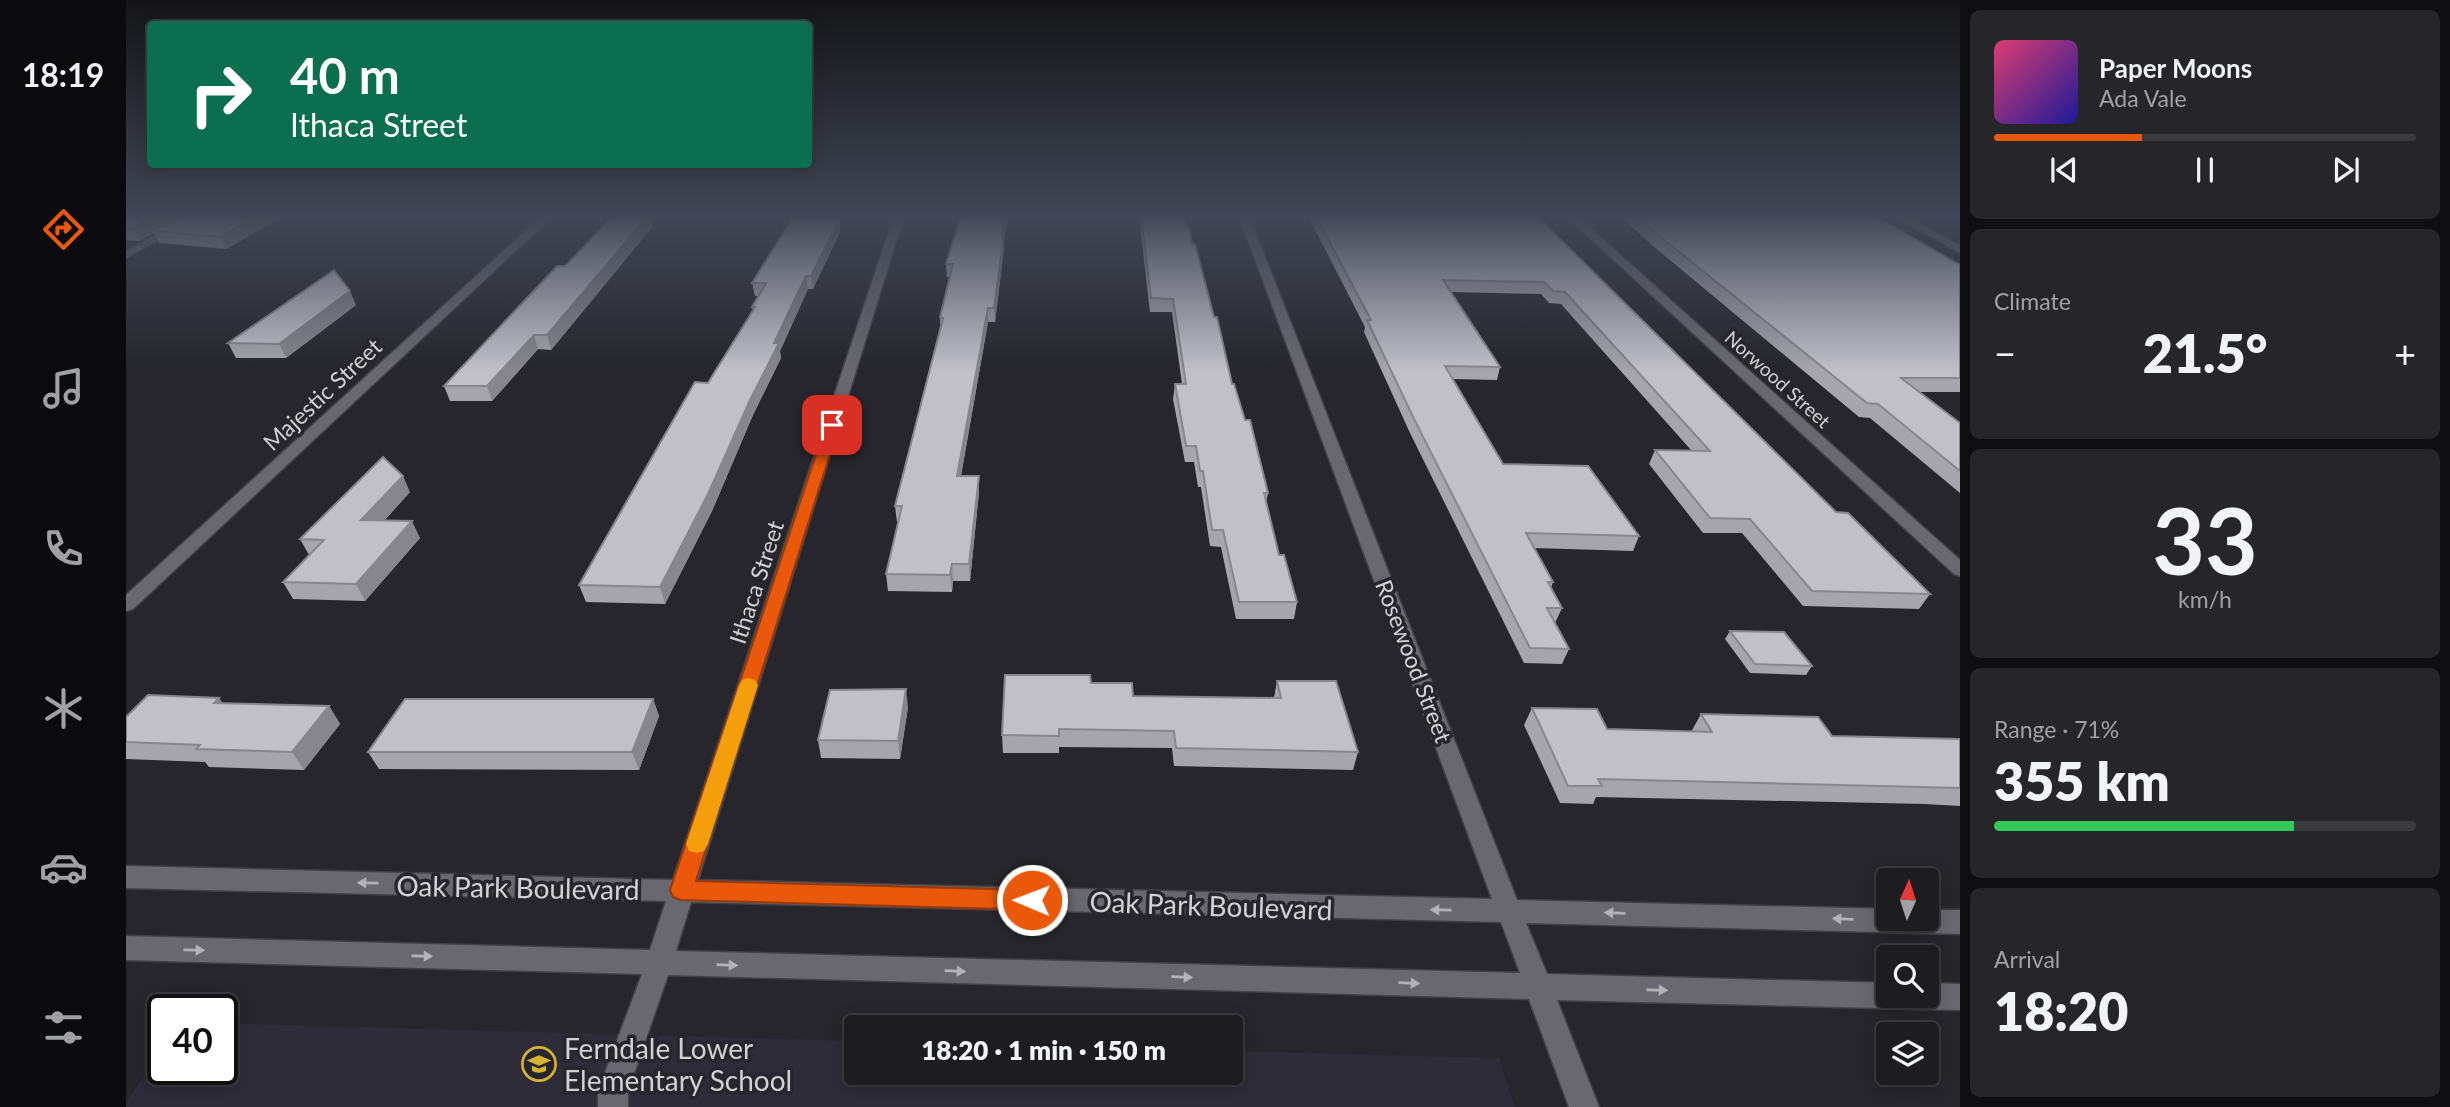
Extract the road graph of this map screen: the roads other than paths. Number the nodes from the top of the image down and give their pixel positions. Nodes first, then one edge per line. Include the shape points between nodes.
1 (492, 268) edge
2 (882, 268) edge
3 (1264, 268) edge
4 (1628, 268) edge
5 (1960, 570) edge
6 (126, 605) edge
7 (126, 877) edge
8 (681, 890) junction
9 (1509, 911) junction
10 (1960, 922) edge
11 (126, 948) edge
12 (659, 963) junction
13 (1540, 986) junction
14 (1876, 996) edge
15 (1939, 997) edge
16 (1960, 998) edge
17 (613, 1107) edge
18 (1584, 1107) edge

1 - 6 street, Majestic Street
2 - 8 street, Ithaca Street
3 - 9 street, Rosewood Street
4 - 5 street, Norwood Street
8 -> 7 street, Oak Park Boulevard
9 -> 8 street, Oak Park Boulevard
8 - 12 street, Ithaca Street
10 -> 9 street, Oak Park Boulevard
9 - 13 street, Rosewood Street
11 -> 12 street
12 -> 13 street
12 - 17 street, Ithaca Street via 613,1091
13 -> 14 street
13 - 18 street, Rosewood Street
15 - 16 street

